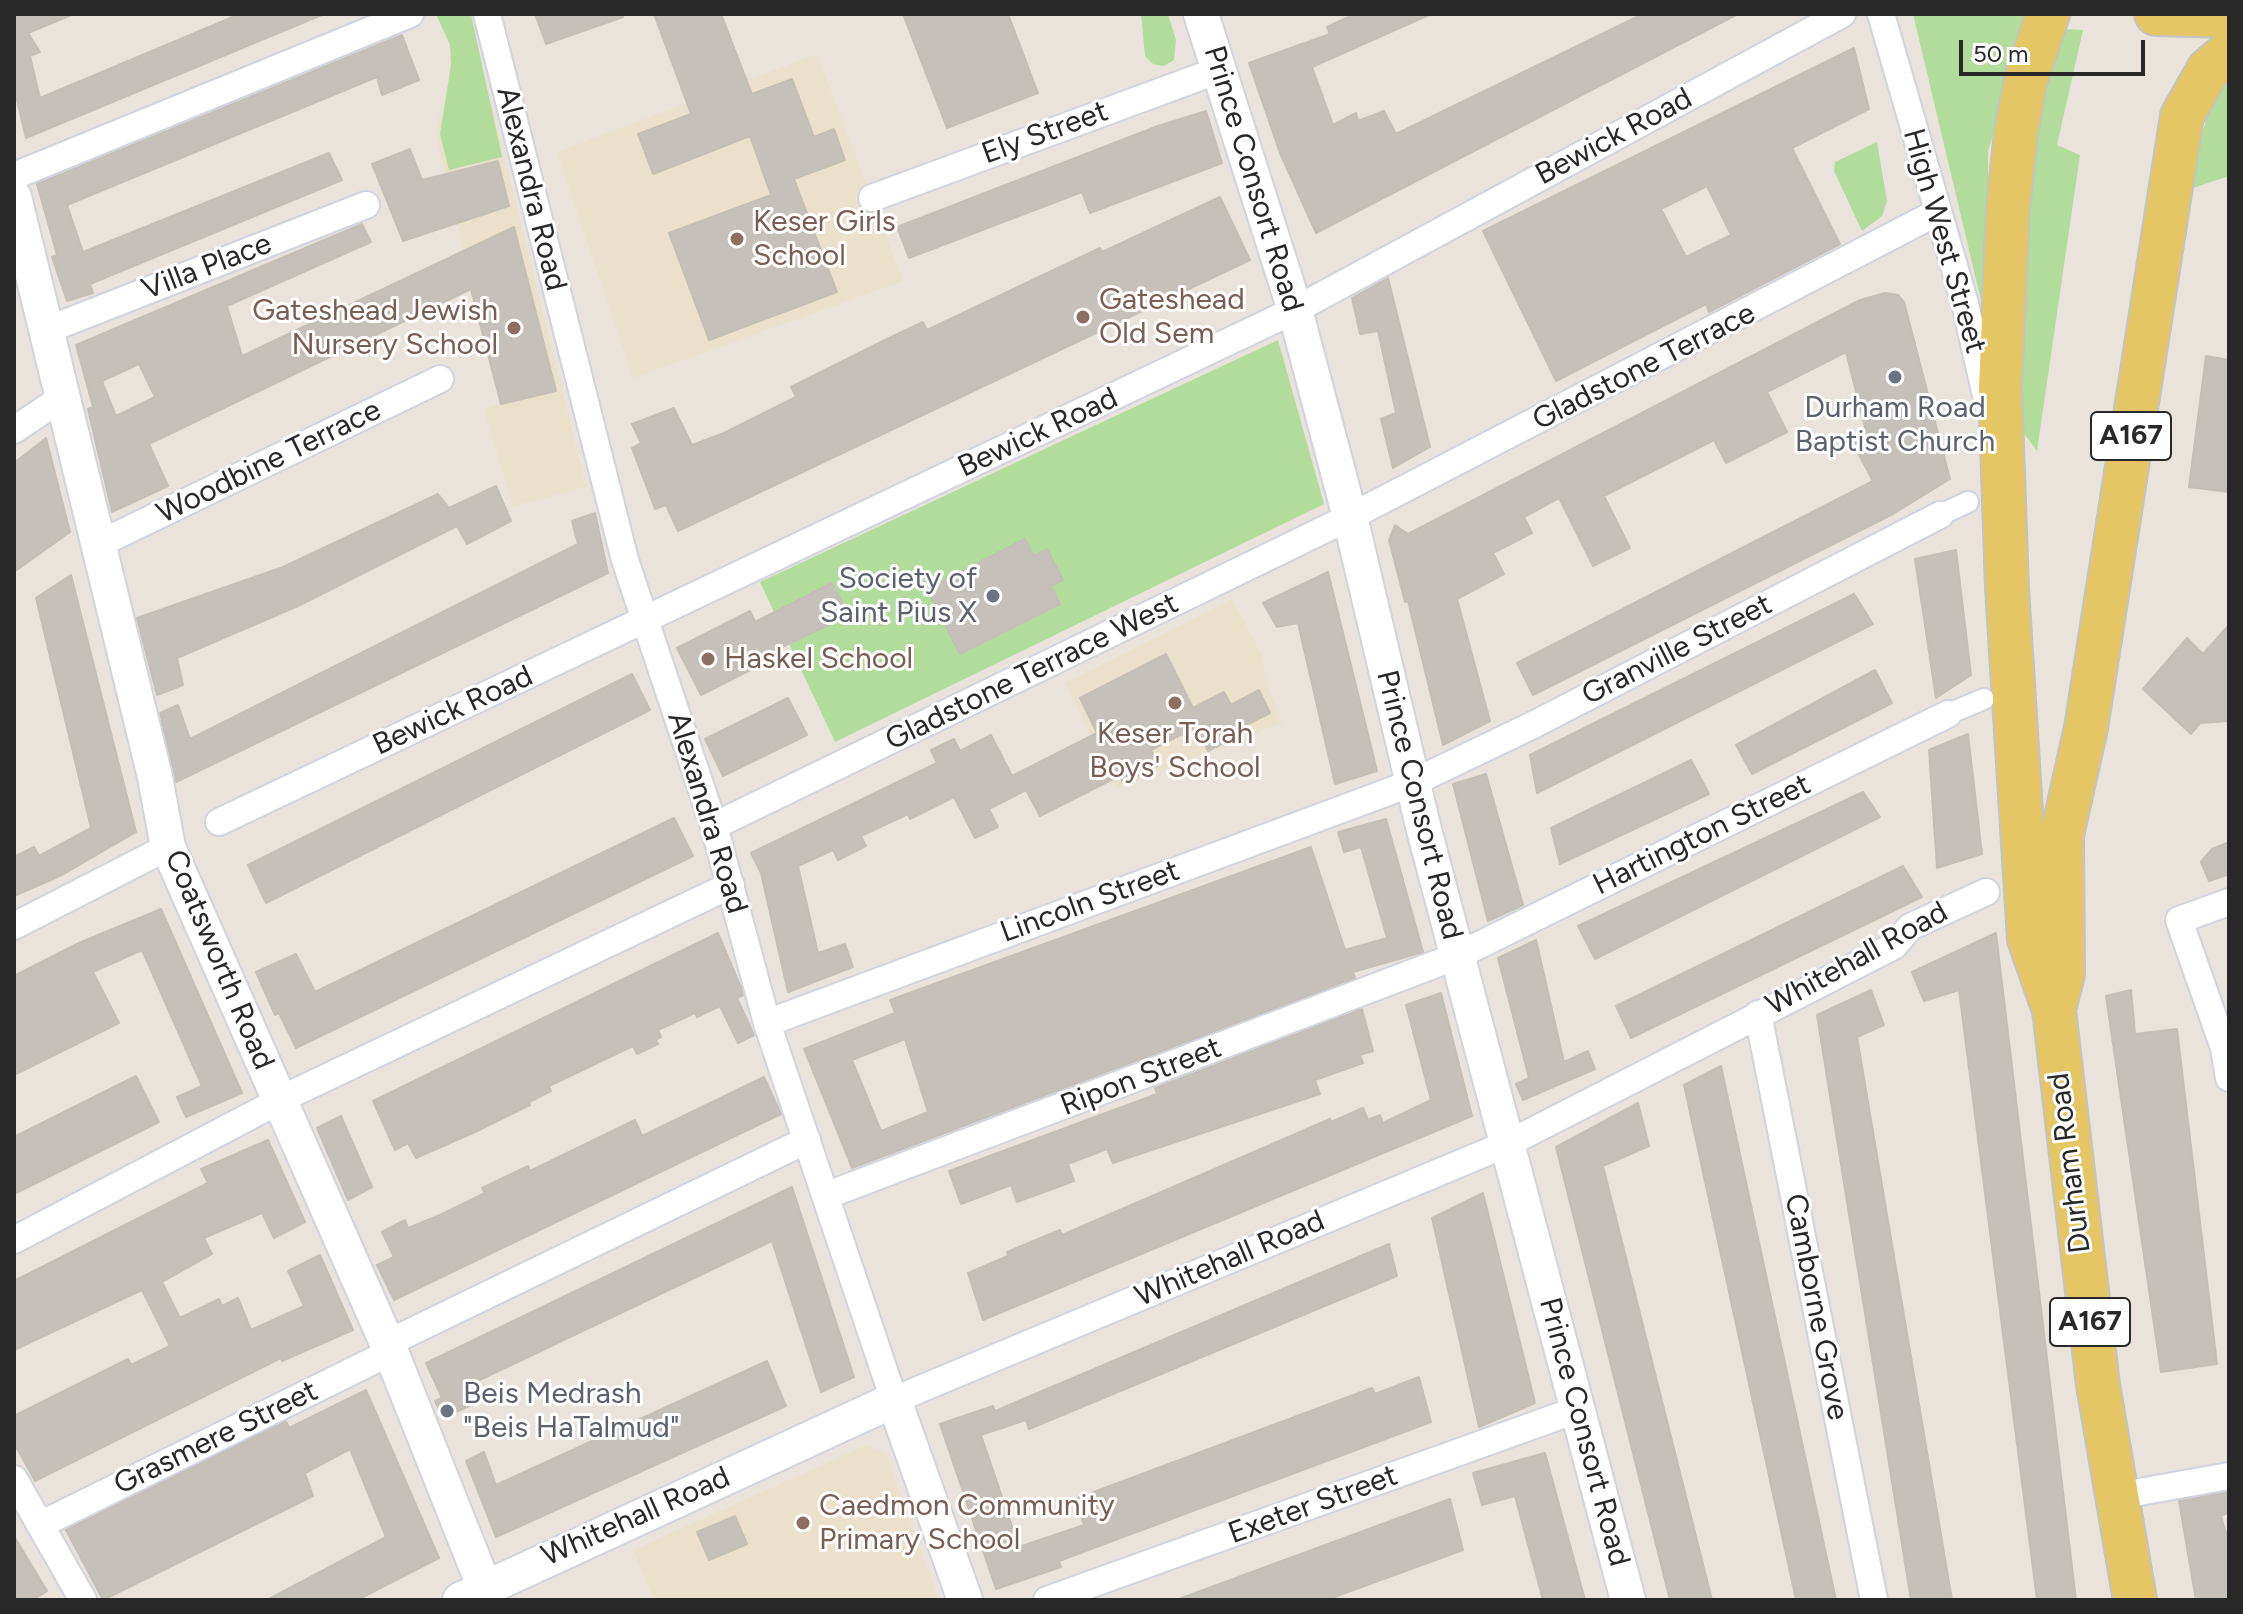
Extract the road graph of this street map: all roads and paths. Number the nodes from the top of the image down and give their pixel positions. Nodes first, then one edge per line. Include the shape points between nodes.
1 (410, 14) edge
2 (487, 14) edge
3 (1201, 14) edge
4 (1842, 14) edge
5 (1881, 14) edge
6 (2048, 14) edge
7 (2156, 14) edge
8 (2229, 16) edge
9 (2229, 52) edge
10 (1219, 70) junction
11 (14, 176) edge
12 (14, 197) edge
13 (872, 198) dead end
14 (366, 205) dead end
15 (1936, 213) junction
16 (1295, 310) junction
17 (47, 330) junction
18 (440, 379) dead end
19 (63, 397) junction
20 (14, 430) edge
21 (2003, 469) junction
22 (1968, 502) dead end
23 (1940, 515) joint
24 (1350, 517) junction
25 (99, 544) junction
26 (644, 619) junction
27 (1984, 699) dead end
28 (1948, 714) joint
29 (1412, 783) junction
30 (219, 822) dead end
31 (714, 826) junction
32 (168, 847) junction
33 (731, 885) junction
34 (1986, 892) dead end
35 (2229, 902) edge
36 (14, 926) edge
37 (1457, 956) junction
38 (2054, 1010) junction
39 (1758, 1014) junction
40 (767, 1023) junction
41 (2227, 1047) edge
42 (2229, 1078) edge
43 (281, 1103) junction
44 (807, 1140) junction
45 (1509, 1143) junction
46 (825, 1196) junction
47 (14, 1240) edge
48 (389, 1347) junction
49 (894, 1400) junction
50 (1579, 1409) junction
51 (2229, 1476) edge
52 (18, 1495) edge
53 (2117, 1496) junction
54 (40, 1525) junction
55 (478, 1595) edge
56 (83, 1600) edge
57 (965, 1600) edge
58 (1047, 1600) edge
59 (1628, 1600) edge
60 (1874, 1600) edge
61 (2135, 1600) edge

1 - 11 street
2 - 26 street, Alexandra Road via 600,466
3 - 10 street, Prince Consort Road
4 - 16 street, Bewick Road
5 - 15 street, High West Street
6 - 21 main road, A167 via 2026,79 2016,132 2000,387
7 - 8 main road
9 - 38 main road, A167 via 2201,78 2182,116 2086,728 2062,835 2063,974
10 - 13 street, Ely Street
10 - 16 street, Prince Consort Road
12 - 17 street, Coatsworth Road
14 - 17 street, Villa Place
15 - 21 street, High West Street via 1965,304
15 - 24 street, Gladstone Terrace
16 - 24 street, Prince Consort Road
16 - 26 street, Bewick Road
17 - 19 street, Coatsworth Road
18 - 25 street, Woodbine Terrace
19 - 20 street
19 - 25 street, Coatsworth Road
21 - 38 main road, A167 via 2028,930
22 - 23 street
23 - 29 street, Granville Street
24 - 29 street, Prince Consort Road
24 - 31 street, Gladstone Terrace West
25 - 32 street, Coatsworth Road
26 - 30 street, Bewick Road
26 - 31 street, Alexandra Road
27 - 28 street
28 - 37 street, Hartington Street
29 - 37 street, Prince Consort Road
29 - 40 street, Lincoln Street
31 - 33 street, Alexandra Road
32 - 36 street
32 - 43 street, Coatsworth Road
33 - 40 street, Alexandra Road
33 - 43 street
34 - 39 street, Whitehall Road via 1910,927 1894,946
35 - 41 street via 2179,920
37 - 45 street, Prince Consort Road
37 - 46 street, Ripon Street
38 - 53 main road, Durham Road / A167 via 2098,1385
39 - 45 street, Whitehall Road
39 - 60 street, Camborne Grove
40 - 44 street, Alexandra Road
41 - 42 street
43 - 47 street
43 - 48 street, Coatsworth Road
44 - 46 street, Alexandra Road
44 - 48 street, Grasmere Street
45 - 49 street, Whitehall Road
45 - 50 street, Prince Consort Road
46 - 49 street, Alexandra Road
48 - 54 street, Grasmere Street
48 - 55 street, Coatsworth Road
49 - 55 street, Whitehall Road
49 - 57 street, Alexandra Road
50 - 58 street, Exeter Street
50 - 59 street, Prince Consort Road
51 - 53 street
52 - 54 street
53 - 61 main road, Durham Road / A167
54 - 56 street

